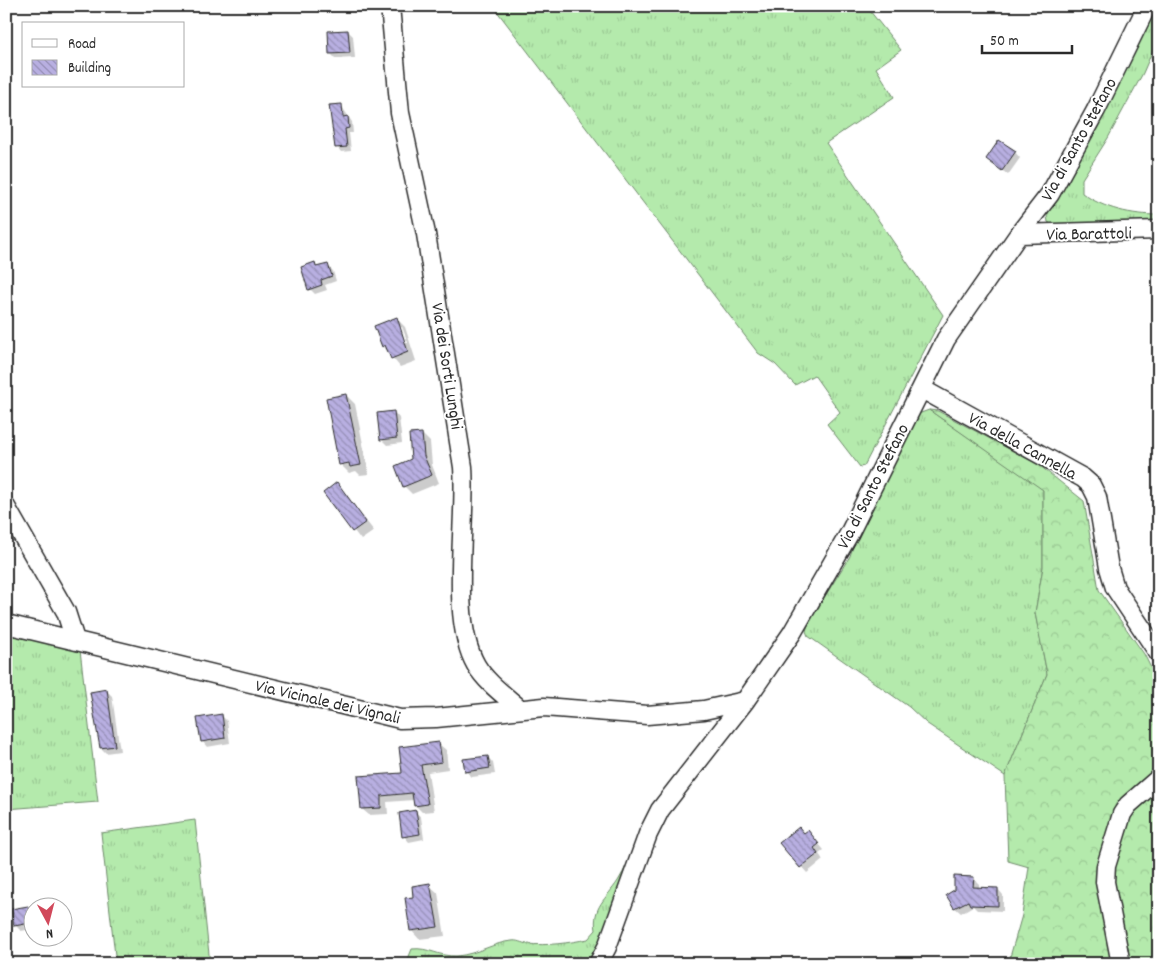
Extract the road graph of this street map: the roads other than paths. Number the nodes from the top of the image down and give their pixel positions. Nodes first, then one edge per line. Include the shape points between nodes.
1 (390, 6) edge
2 (1147, 6) edge
3 (1159, 230) edge
4 (1019, 234) junction
5 (922, 389) junction
6 (6, 507) edge
7 (6, 624) edge
8 (75, 640) junction
9 (1159, 654) edge
10 (745, 701) junction
11 (519, 708) junction
12 (1159, 778) edge
13 (598, 964) edge
14 (1121, 964) edge

1 - 11 street, Via dei Sorti Lunghi via 400,113 426,234 463,467 462,596 465,633 472,656 484,677
2 - 4 street, Via di Santo Stefano via 1050,194
3 - 4 street, Via Barattoli
4 - 5 street, Via di Santo Stefano via 946,339
5 - 9 street, Via della Cannella via 1091,485 1097,497 1115,588
5 - 10 street, Via di Santo Stefano via 846,539 782,648
6 - 8 street via 66,612
7 - 8 street, Via Vicinale dei Vignali
8 - 11 street, Via Vicinale dei Vignali via 393,718 436,718
10 - 11 street, Via Vicinale dei Vignali via 704,710 648,715
10 - 13 street, Via di Santo Stefano via 660,810
12 - 14 street via 1122,814 1106,866 1105,882

